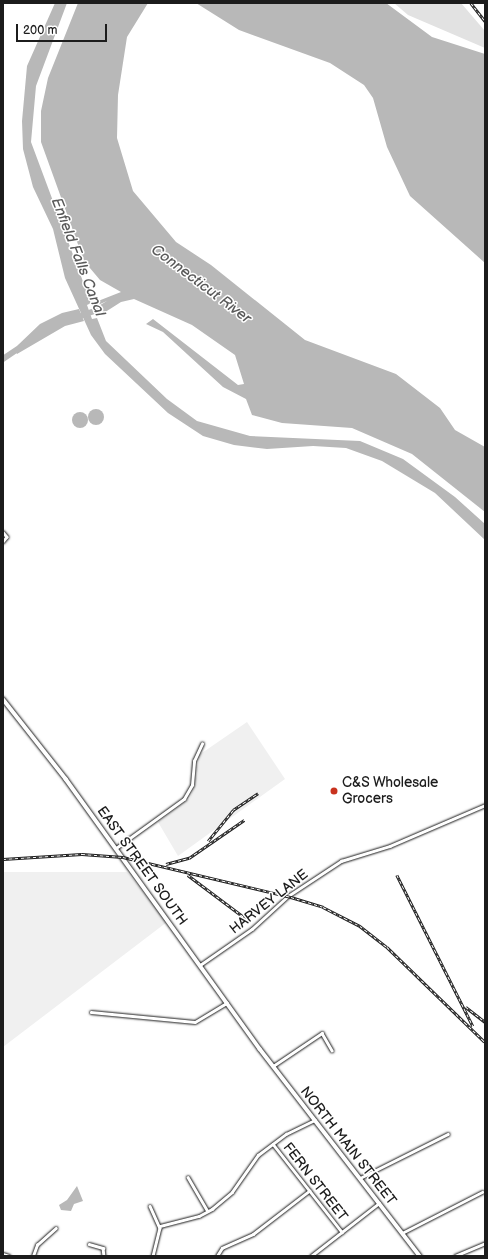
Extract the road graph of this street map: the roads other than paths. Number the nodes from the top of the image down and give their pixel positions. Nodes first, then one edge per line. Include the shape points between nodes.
1 (3, 532) edge
2 (3, 542) edge
3 (3, 699) edge
4 (202, 744) dead end
5 (485, 805) edge
6 (116, 848) junction
7 (200, 965) junction
8 (227, 1004) junction
9 (91, 1012) dead end
10 (260, 1049) joint
11 (332, 1050) dead end
12 (273, 1066) junction
13 (315, 1120) junction
14 (448, 1134) dead end
15 (273, 1144) junction
16 (188, 1177) dead end
17 (359, 1178) junction
18 (309, 1191) junction
19 (482, 1192) dead end
20 (379, 1203) junction
21 (150, 1206) dead end
22 (208, 1212) junction
23 (160, 1226) junction
24 (56, 1228) dead end
25 (342, 1232) junction
26 (402, 1234) junction
27 (485, 1243) edge
28 (89, 1244) dead end
29 (3, 1254) edge
30 (9, 1256) edge
31 (32, 1256) edge
32 (104, 1256) edge
33 (153, 1256) edge
34 (217, 1256) edge
35 (311, 1256) edge
36 (420, 1256) edge
37 (455, 1256) edge

1 - 2 street via 7,537
3 - 6 main road, EAST STREET SOUTH
4 - 6 street via 194,761 192,785 184,799
5 - 7 street, HARVEY LANE via 395,844 341,861 288,896 252,929
6 - 7 main road, EAST STREET SOUTH
7 - 8 main road, EAST STREET SOUTH
8 - 9 street via 195,1022
8 - 10 main road, EAST STREET SOUTH
10 - 12 main road, NORTH MAIN STREET
11 - 12 street via 322,1033
12 - 13 main road, NORTH MAIN STREET
13 - 15 street
13 - 17 main road, NORTH MAIN STREET
14 - 17 street
15 - 18 street, FERN STREET
15 - 22 street via 253,1160 229,1196
16 - 22 street
17 - 20 main road, NORTH MAIN STREET
18 - 25 street, FERN STREET
18 - 34 street via 253,1234 222,1248
19 - 26 street
20 - 25 street
20 - 26 main road, NORTH MAIN STREET
21 - 23 street
22 - 23 street
23 - 33 street
24 - 31 street via 37,1245
25 - 35 street
26 - 36 main road, NORTH MAIN STREET
27 - 37 street
28 - 32 street via 104,1248
29 - 30 street

